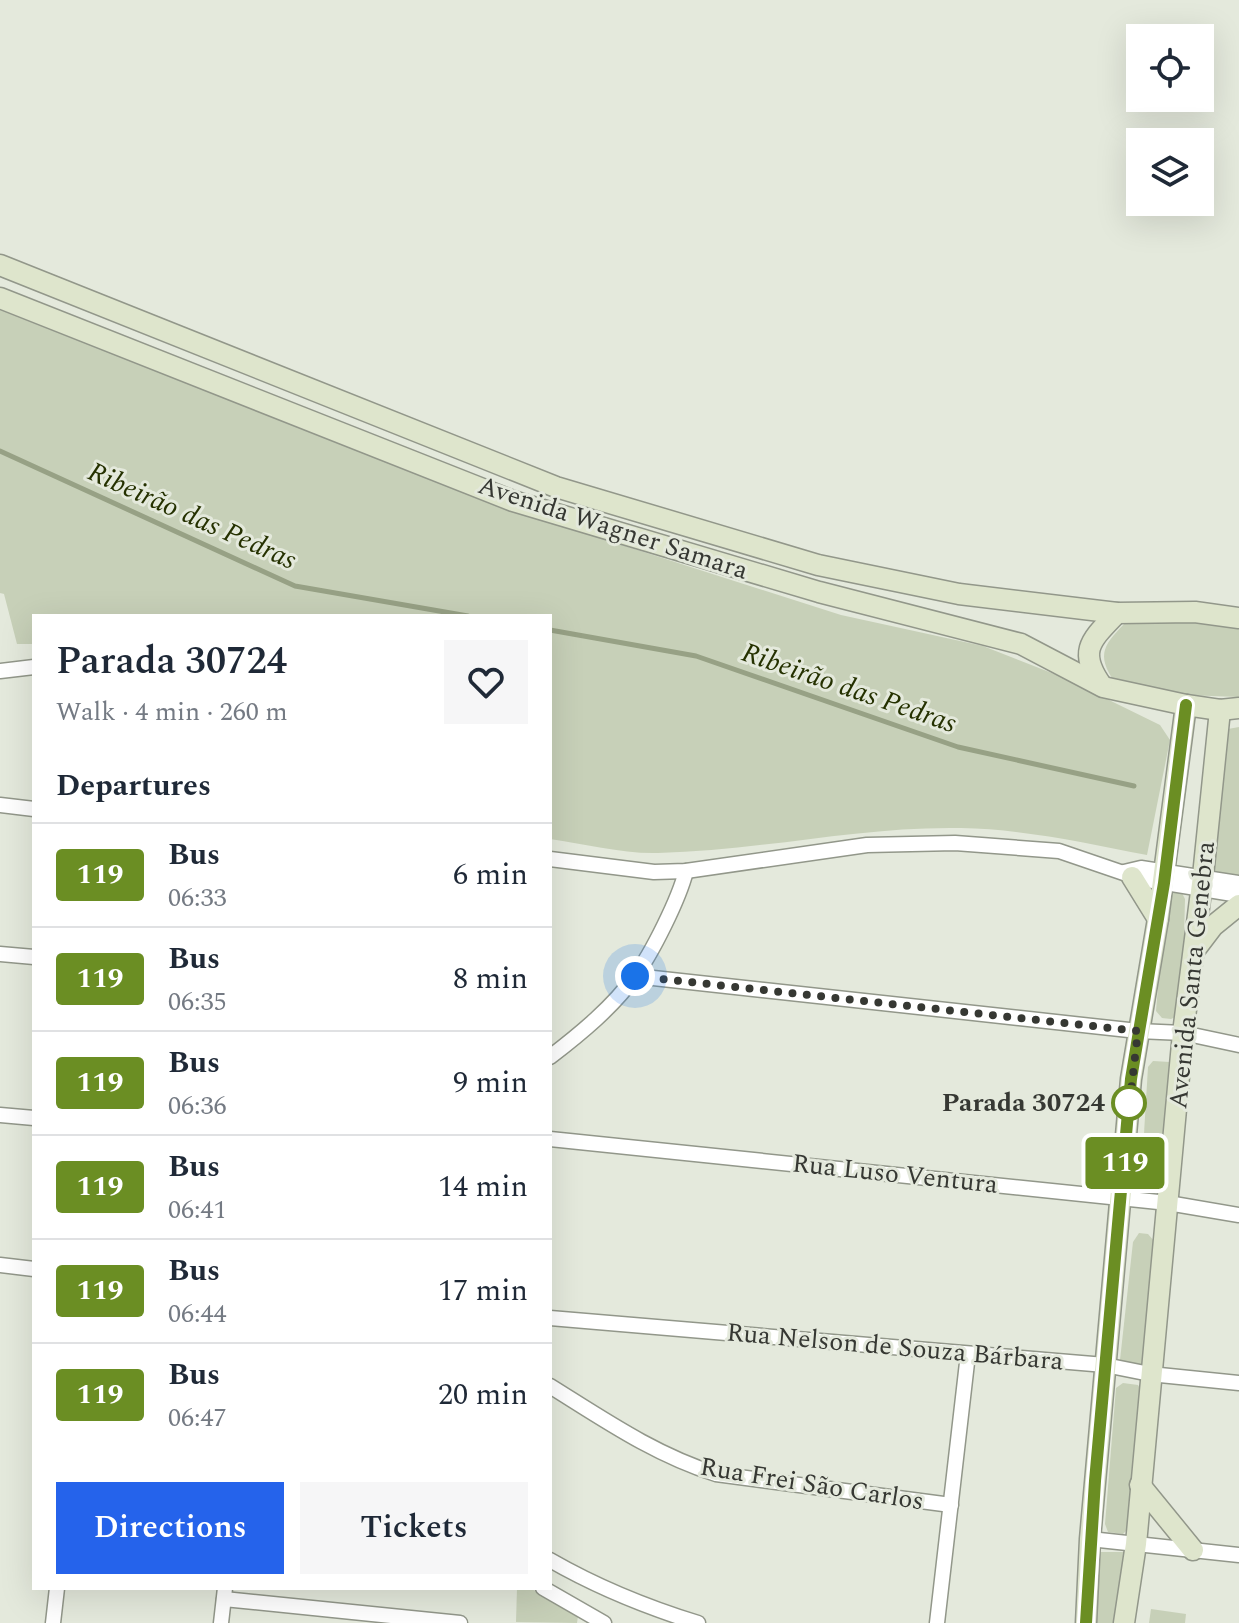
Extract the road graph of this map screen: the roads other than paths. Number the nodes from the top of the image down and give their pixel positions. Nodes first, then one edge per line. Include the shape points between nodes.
1 (0, 265) edge
2 (0, 298) edge
3 (1117, 613) junction
4 (1239, 618) edge
5 (32, 667) edge
6 (0, 671) edge
7 (1103, 687) junction
8 (1186, 705) junction
9 (1229, 709) edge
10 (0, 805) edge
11 (32, 809) edge
12 (552, 859) edge
13 (686, 871) junction
14 (1128, 874) junction
15 (1164, 877) junction
16 (1202, 882) junction
17 (1239, 883) edge
18 (1239, 895) edge
19 (1239, 905) edge
20 (1158, 919) junction
21 (1194, 951) junction
22 (0, 954) edge
23 (32, 957) edge
24 (635, 976) junction
25 (1138, 1031) junction
26 (1183, 1033) junction
27 (1239, 1045) edge
28 (552, 1055) edge
29 (0, 1115) edge
30 (32, 1118) edge
31 (552, 1139) edge
32 (1122, 1198) junction
33 (1168, 1203) junction
34 (1239, 1215) edge
35 (0, 1265) edge
36 (32, 1269) edge
37 (552, 1318) edge
38 (968, 1354) junction
39 (1105, 1365) junction
40 (1150, 1374) junction
41 (1239, 1383) edge
42 (552, 1387) edge
43 (1140, 1485) junction
44 (951, 1505) junction
45 (1090, 1539) junction
46 (1136, 1544) junction
47 (1193, 1550) junction
48 (1239, 1555) edge
49 (552, 1561) edge
50 (584, 1579) junction
51 (57, 1590) edge
52 (546, 1590) edge
53 (224, 1594) edge
54 (570, 1605) junction
55 (53, 1623) edge
56 (221, 1623) edge
57 (460, 1623) edge
58 (604, 1623) edge
59 (698, 1623) edge
60 (937, 1623) edge
61 (1086, 1623) edge
62 (1124, 1623) edge

1 - 3 main road, Avenida Wagner Samara via 556,487 818,565 959,594
2 - 7 main road, Avenida Wagner Samara via 513,501 819,592 1021,644
3 - 4 main road, Avenida Wagner Samara via 1195,612
3 - 7 main road via 1088,649 1091,670
5 - 6 street
7 - 8 main road, Avenida Wagner Samara
8 - 9 main road, Avenida Wagner Samara
8 - 15 main road, Avenida Santa Genebra
9 - 16 main road, Avenida Santa Genebra
10 - 11 street
12 - 13 street
13 - 14 street via 867,845 955,843 1059,851
13 - 24 street via 681,892
14 - 15 street
14 - 20 main road
15 - 16 street
15 - 20 main road, Avenida Santa Genebra
16 - 17 street
16 - 18 street
16 - 21 main road, Avenida Santa Genebra
19 - 21 main road
20 - 25 main road, Avenida Santa Genebra
21 - 26 main road, Avenida Santa Genebra
22 - 23 street
24 - 25 street
24 - 28 street
25 - 26 street
25 - 32 main road, Avenida Santa Genebra
26 - 27 street
26 - 33 main road, Avenida Santa Genebra
29 - 30 street
31 - 32 street, Rua Luso Ventura
32 - 33 street, Rua Luso Ventura
32 - 39 main road, Avenida Santa Genebra
33 - 34 street, Rua Luso Ventura
33 - 40 main road, Avenida Santa Genebra
35 - 36 street
37 - 38 street, Rua Nelson de Souza Bárbara
38 - 39 street, Rua Nelson de Souza Bárbara
38 - 44 street
39 - 40 street, Rua Nelson de Souza Bárbara
39 - 45 main road, Avenida Santa Genebra
40 - 41 street, Rua Nelson de Souza Bárbara
40 - 43 main road, Avenida Santa Genebra
42 - 44 street, Rua Frei São Carlos via 637,1440 716,1474
43 - 46 main road, Avenida Santa Genebra
43 - 47 main road
44 - 60 street
45 - 46 street
45 - 61 main road, Avenida Santa Genebra
46 - 47 street
46 - 62 main road, Avenida Santa Genebra
47 - 48 street
49 - 50 street
50 - 54 street
50 - 59 street
51 - 55 street
52 - 54 street
53 - 56 street
53 - 57 street
54 - 58 street

